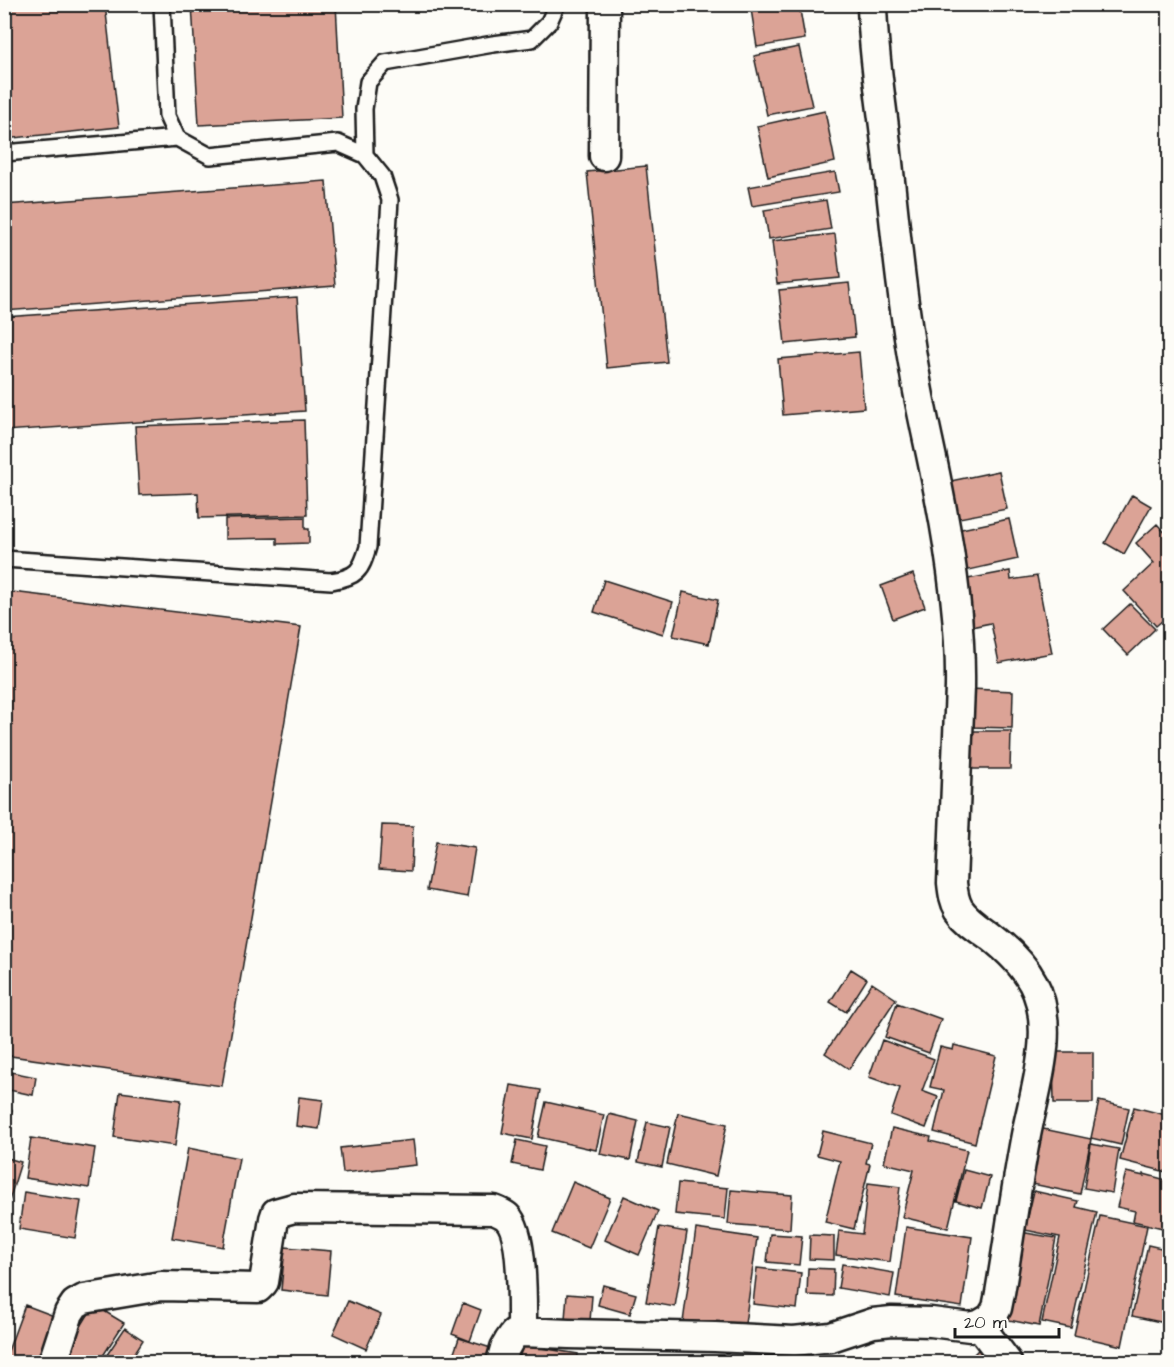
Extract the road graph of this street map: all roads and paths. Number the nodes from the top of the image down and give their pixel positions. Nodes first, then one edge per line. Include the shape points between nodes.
1 (162, 4) edge
2 (557, 4) edge
3 (605, 4) edge
4 (872, 4) edge
5 (177, 138) junction
6 (4, 153) edge
7 (365, 155) junction
8 (604, 156) dead end
9 (4, 559) edge
10 (979, 1325) junction
11 (522, 1332) junction
12 (53, 1362) edge
13 (501, 1362) edge
14 (1007, 1362) edge

1 - 5 lane via 167,116
2 - 7 lane via 549,22 532,39 385,63 368,82
3 - 8 street
4 - 10 street via 898,265 948,543 958,624 960,707 952,883 960,910 1022,966 1040,997 1043,1012 1043,1046 997,1308 991,1318
5 - 6 lane
5 - 7 lane via 210,156 338,143
7 - 9 lane via 382,176 390,200 368,547 358,571 346,579 331,581
10 - 11 street via 892,1321 831,1337 795,1341
10 - 14 street
11 - 12 street via 521,1261 508,1217 494,1210 294,1208 276,1214 264,1282 258,1288 161,1286 84,1299 69,1313
11 - 13 street via 509,1341

